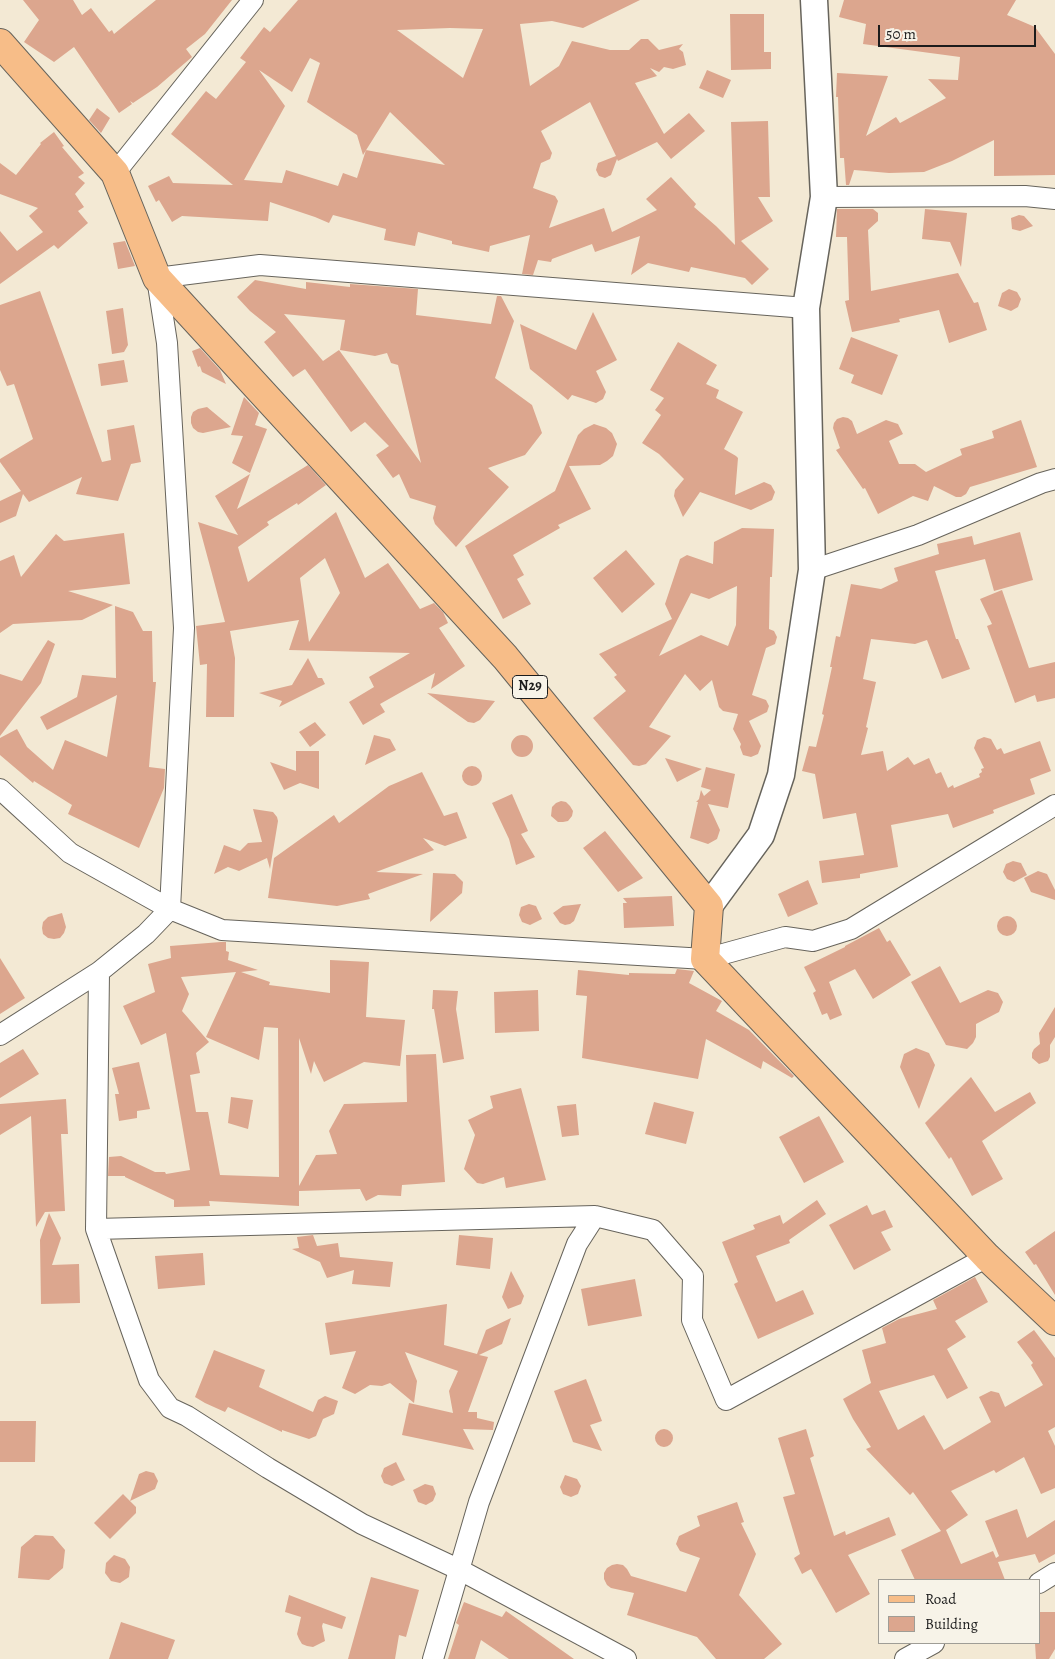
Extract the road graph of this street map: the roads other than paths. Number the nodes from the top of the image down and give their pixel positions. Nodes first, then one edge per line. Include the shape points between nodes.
1 (253, 0) edge
2 (814, 0) edge
3 (0, 43) edge
4 (115, 173) junction
5 (824, 197) junction
6 (1055, 199) edge
7 (157, 278) junction
8 (806, 308) junction
9 (1055, 479) edge
10 (812, 570) junction
11 (0, 789) edge
12 (1055, 805) edge
13 (709, 906) junction
14 (170, 909) junction
15 (704, 959) junction
16 (99, 972) junction
17 (0, 1036) edge
18 (595, 1216) junction
19 (96, 1229) junction
20 (988, 1257) junction
21 (1055, 1321) edge
22 (460, 1570) junction
23 (1055, 1573) edge
24 (1040, 1583) edge
25 (932, 1644) edge
26 (433, 1659) edge
27 (626, 1659) edge
28 (905, 1659) edge

1 - 4 street
2 - 5 street
3 - 4 main road, N29
4 - 7 main road, N29
5 - 6 street via 1024,196
5 - 8 street
7 - 8 street via 260,265
7 - 13 main road, N29 via 505,657
7 - 14 street via 167,343 184,628
8 - 10 street
9 - 10 street via 918,536
10 - 13 street via 781,775 761,835
11 - 14 street via 70,853
12 - 15 street via 851,929 813,941 785,937
13 - 15 main road
14 - 15 street via 222,930
14 - 16 street via 146,934
15 - 20 main road
16 - 17 street
16 - 19 street
18 - 19 street
18 - 20 street via 653,1230 693,1276 692,1320 726,1400
18 - 22 street via 577,1244 549,1317 479,1502
19 - 22 street via 148,1380 170,1408 362,1524
20 - 21 main road
22 - 26 street
22 - 27 street
23 - 24 street
25 - 28 street

